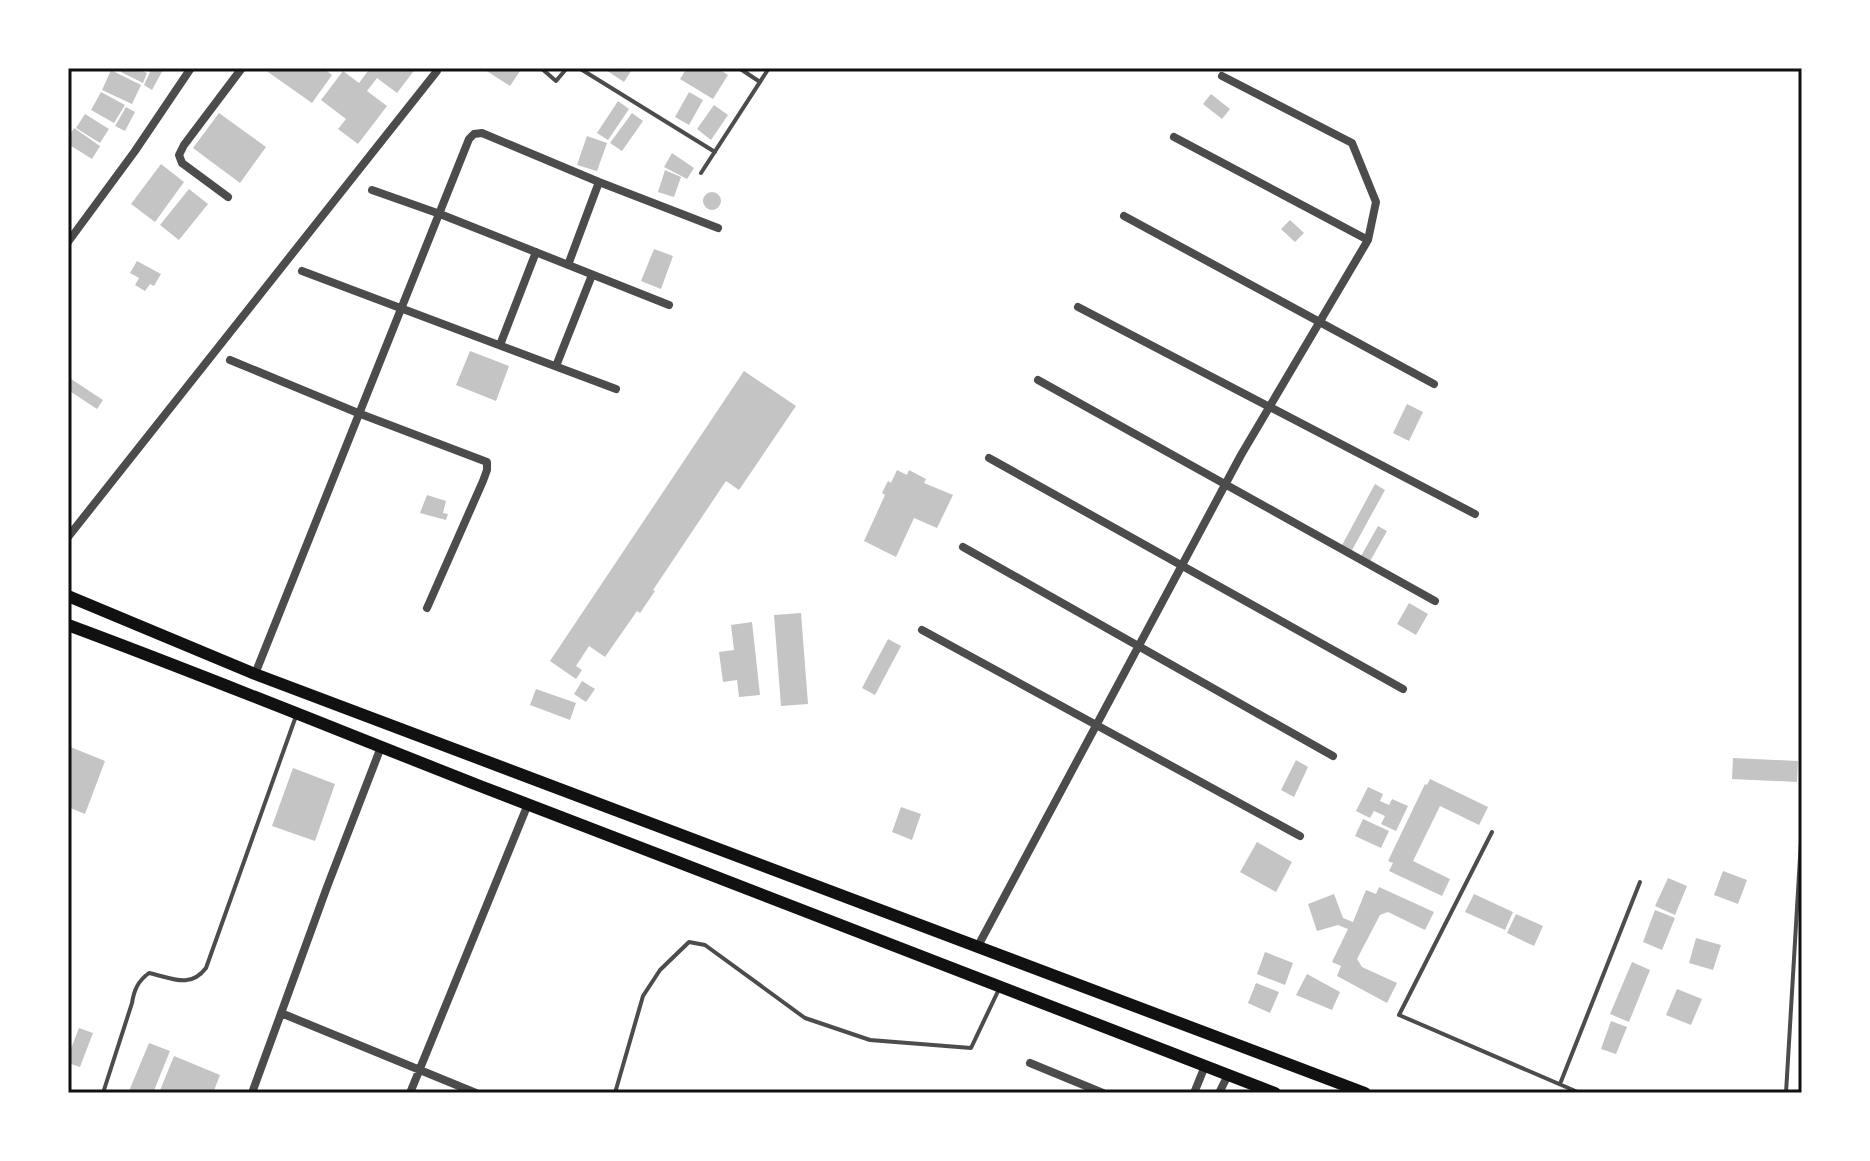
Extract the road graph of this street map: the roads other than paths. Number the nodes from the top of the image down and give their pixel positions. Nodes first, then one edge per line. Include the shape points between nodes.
1 (191, 68) edge
2 (242, 68) edge
3 (437, 68) edge
4 (541, 68) edge
5 (567, 68) edge
6 (579, 68) edge
7 (739, 68) edge
8 (769, 68) edge
9 (1222, 76) dead end
10 (760, 82) junction
11 (1174, 137) dead end
12 (715, 152) junction
13 (701, 173) dead end
14 (599, 182) junction
15 (372, 190) dead end
16 (228, 197) dead end
17 (440, 214) junction
18 (1124, 216) dead end
19 (718, 228) dead end
20 (1368, 240) junction
21 (68, 242) edge
22 (536, 252) junction
23 (568, 265) junction
24 (302, 271) dead end
25 (592, 275) junction
26 (669, 305) dead end
27 (1078, 307) dead end
28 (403, 309) junction
29 (1320, 322) junction
30 (500, 345) junction
31 (230, 360) dead end
32 (556, 366) junction
33 (1038, 380) dead end
34 (1434, 384) dead end
35 (616, 389) dead end
36 (1269, 407) junction
37 (358, 413) junction
38 (989, 458) dead end
39 (1225, 484) junction
40 (1475, 514) dead end
41 (68, 537) edge
42 (963, 547) dead end
43 (1182, 565) junction
44 (68, 596) edge
45 (1435, 601) dead end
46 (427, 608) dead end
47 (68, 625) edge
48 (922, 630) dead end
49 (1138, 646) junction
50 (255, 674) junction
51 (1403, 689) dead end
52 (297, 713) junction
53 (1096, 725) junction
54 (381, 747) junction
55 (1333, 756) dead end
56 (528, 804) junction
57 (1802, 824) edge
58 (1492, 832) dead end
59 (1300, 836) dead end
60 (1640, 882) dead end
61 (978, 946) junction
62 (1000, 985) junction
63 (281, 1013) junction
64 (1030, 1063) dead end
65 (1205, 1066) junction
66 (420, 1070) junction
67 (1228, 1075) junction
68 (1560, 1084) junction
69 (103, 1093) edge
70 (252, 1093) edge
71 (410, 1093) edge
72 (476, 1093) edge
73 (615, 1093) edge
74 (1103, 1093) edge
75 (1194, 1093) edge
76 (1219, 1093) edge
77 (1275, 1093) edge
78 (1365, 1093) edge
79 (1580, 1093) edge
80 (1786, 1093) edge

1 - 21 street
2 - 16 street via 179,155 182,163
3 - 41 street
4 - 5 lane via 556,81
6 - 12 lane
7 - 10 lane
8 - 10 lane
9 - 20 street via 1352,143 1376,202
10 - 12 lane
11 - 20 street
12 - 13 lane
14 - 17 street via 474,134
14 - 19 street
14 - 23 street
15 - 17 street
17 - 22 street
17 - 28 street
18 - 29 street
20 - 29 street
22 - 23 street
22 - 30 street
23 - 25 street
24 - 28 street
25 - 26 street
25 - 32 street
27 - 36 street
28 - 30 street
28 - 37 street
29 - 34 street
29 - 36 street
30 - 32 street
31 - 37 street
32 - 35 street
33 - 39 street
36 - 39 street
36 - 40 street
37 - 46 street via 487,462
37 - 50 street
38 - 43 street
39 - 43 street
39 - 45 street
42 - 49 street
43 - 49 street
43 - 51 street
44 - 50 main road
47 - 52 main road
48 - 53 street
49 - 53 street
49 - 55 street
50 - 61 main road
52 - 54 main road
52 - 69 lane via 206,968 189,981 149,973 140,979
53 - 59 street
53 - 61 street
54 - 56 main road
54 - 63 street
56 - 62 main road
56 - 66 street
57 - 80 lane
58 - 68 lane via 1399,1015
60 - 68 lane
61 - 78 main road
62 - 65 main road
62 - 73 lane via 971,1048 870,1040 805,1018 705,945 689,942 643,996
63 - 66 street
63 - 70 street
64 - 74 street
65 - 67 main road
65 - 75 street
66 - 71 street
66 - 72 street
67 - 76 street
67 - 77 main road
68 - 79 lane

